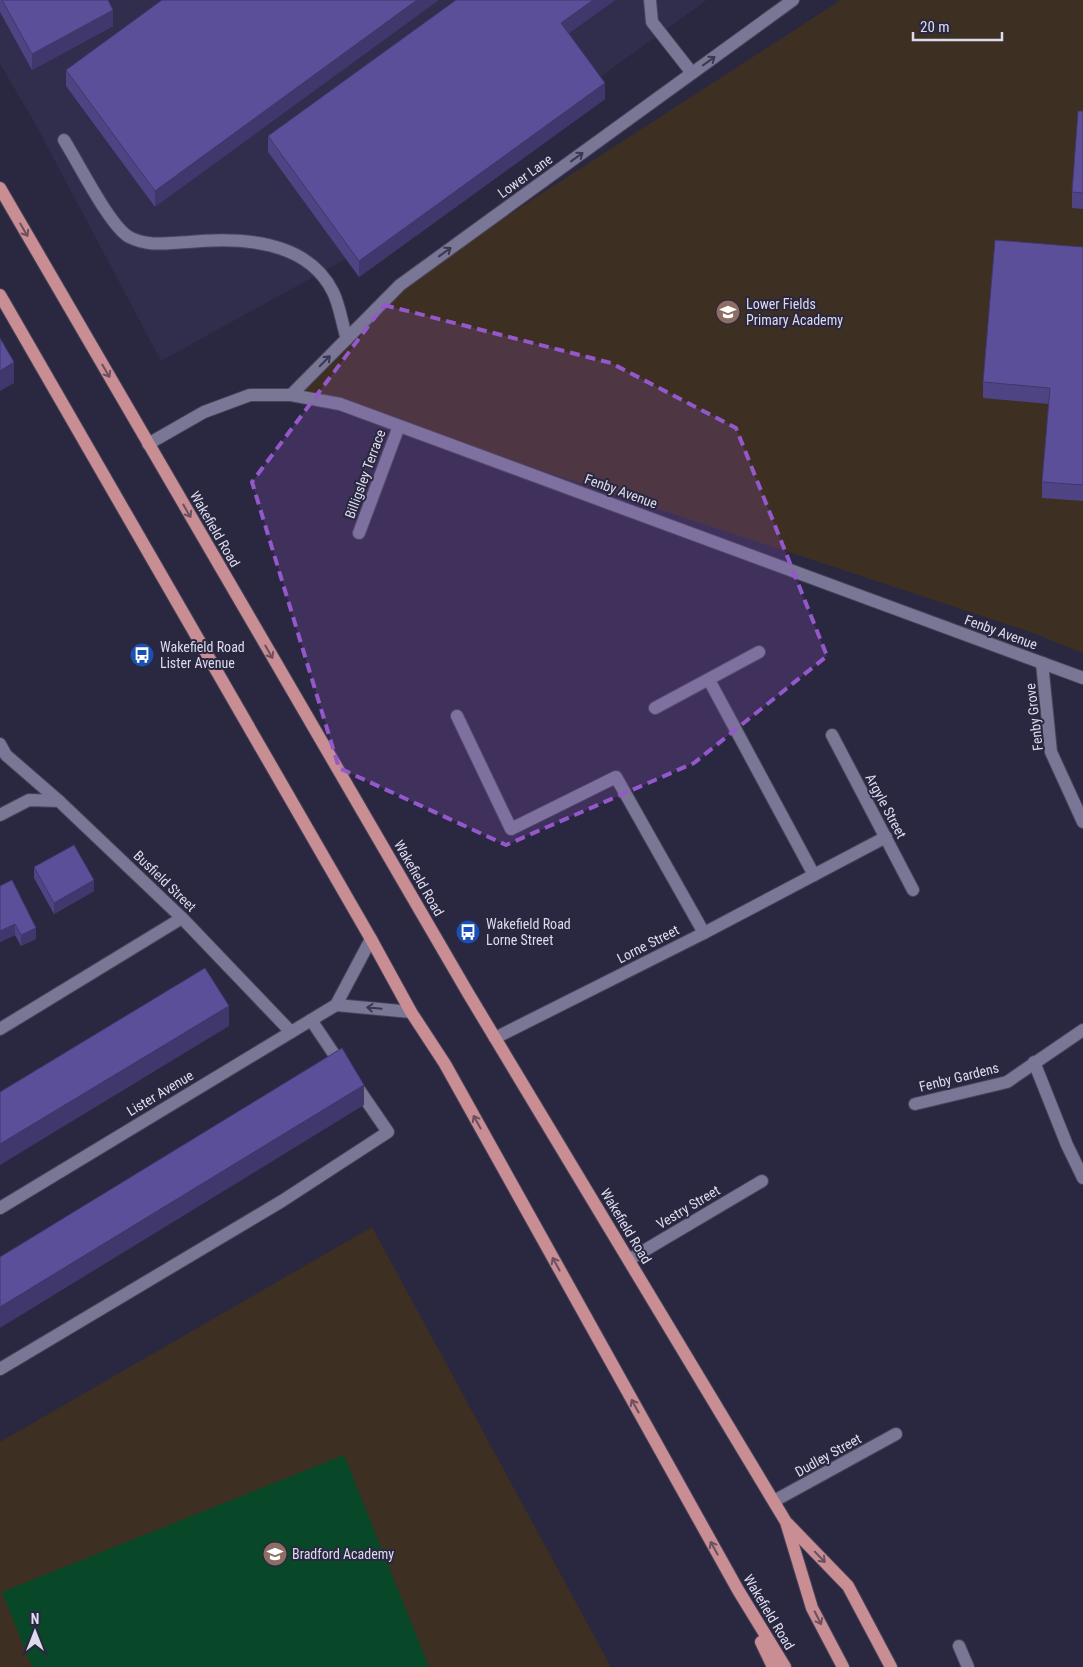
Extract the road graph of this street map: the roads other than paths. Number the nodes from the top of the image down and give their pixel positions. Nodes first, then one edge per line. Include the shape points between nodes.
1 (650, 0) edge
2 (793, 0) edge
3 (692, 73) junction
4 (64, 140) dead end
5 (0, 188) edge
6 (0, 295) edge
7 (347, 339) junction
8 (291, 395) junction
9 (399, 426) junction
10 (148, 444) junction
11 (359, 533) dead end
12 (759, 652) dead end
13 (1042, 663) junction
14 (1083, 678) edge
15 (709, 680) junction
16 (655, 708) dead end
17 (457, 716) dead end
18 (832, 735) dead end
19 (0, 744) edge
20 (58, 801) junction
21 (0, 815) edge
22 (1083, 822) edge
23 (886, 837) junction
24 (814, 875) junction
25 (913, 890) dead end
26 (182, 918) junction
27 (704, 933) junction
28 (371, 939) junction
29 (336, 1004) junction
30 (411, 1012) junction
31 (311, 1020) junction
32 (0, 1029) edge
33 (1083, 1030) edge
34 (291, 1032) junction
35 (495, 1038) junction
36 (1034, 1062) junction
37 (915, 1104) dead end
38 (1083, 1178) edge
39 (762, 1181) dead end
40 (0, 1208) edge
41 (630, 1260) junction
42 (0, 1369) edge
43 (896, 1434) dead end
44 (774, 1502) junction
45 (786, 1522) junction
46 (738, 1590) junction
47 (960, 1646) dead end
48 (772, 1667) edge
49 (784, 1667) edge
50 (843, 1667) edge
51 (891, 1667) edge
52 (968, 1667) edge

1 - 3 street via 652,22
3 -> 2 street, Lower Lane
7 -> 3 street, Lower Lane via 400,285
4 - 7 street via 114,222 127,236 144,243 164,245 203,241 262,242 287,250 316,268 333,292
5 -> 10 main road, Wakefield Road
6 - 28 main road, Wakefield Road
8 -> 7 street, Lower Lane
8 - 9 street, Fenby Avenue via 340,404
8 - 10 street, Fenby Avenue via 250,395 204,412
9 - 11 street, Billigsley Terrace
9 - 13 street, Fenby Avenue
10 -> 35 main road, Wakefield Road
12 - 15 street
13 - 14 street, Fenby Avenue
13 - 22 street, Fenby Grove via 1051,752
15 - 16 street
15 - 24 street
17 - 27 street via 511,829 616,777
18 - 23 street, Argyle Street
19 - 20 street, Busfield Street via 6,755
20 - 21 street via 29,800
20 - 26 street, Busfield Street
23 - 24 street, Lorne Street
23 - 25 street, Argyle Street
24 - 27 street, Lorne Street
26 - 32 street
26 - 34 street, Busfield Street
27 - 35 street, Lorne Street
28 - 29 street, Lister Avenue
28 - 30 main road, Wakefield Road
30 -> 29 street
29 - 31 street, Lister Avenue
46 -> 30 main road, Wakefield Road via 445,1064
31 - 34 street, Lister Avenue
31 - 42 street via 388,1132 274,1206
33 - 36 street, Fenby Gardens
34 - 40 street, Lister Avenue
35 - 41 main road, Wakefield Road
36 - 37 street, Fenby Gardens via 1007,1082
36 - 38 street
39 - 41 street, Vestry Street
41 - 44 main road, Wakefield Road
43 - 44 street, Dudley Street
44 - 45 main road, Wakefield Road
45 -> 50 main road, Wakefield Road via 812,1608
45 -> 51 main road via 848,1586
46 - 48 main road
46 - 49 main road, Wakefield Road
47 - 52 street

